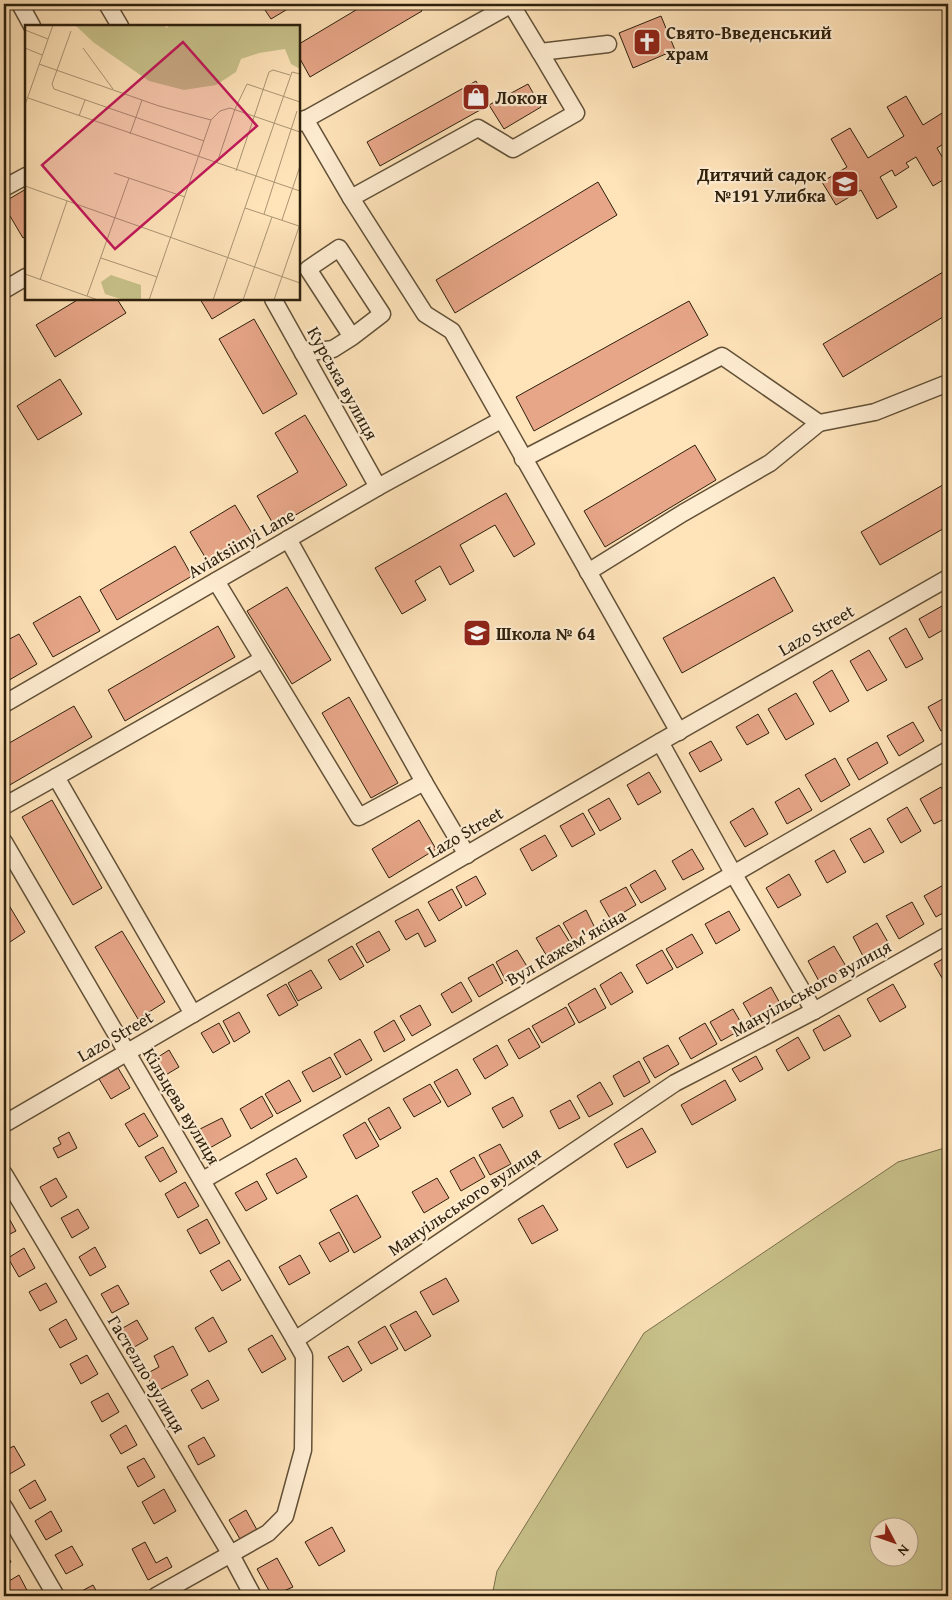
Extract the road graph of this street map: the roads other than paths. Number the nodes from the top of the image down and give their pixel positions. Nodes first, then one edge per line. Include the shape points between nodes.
1 (20, 4) edge
2 (107, 4) edge
3 (512, 4) edge
4 (31, 25) edge
5 (119, 25) edge
6 (608, 44) dead end
7 (540, 52) junction
8 (302, 121) edge
9 (25, 177) edge
10 (4, 188) edge
11 (351, 198) junction
12 (25, 278) edge
13 (4, 290) edge
14 (274, 300) edge
15 (352, 337) junction
16 (303, 353) junction
17 (948, 383) edge
18 (501, 420) junction
19 (819, 423) junction
20 (523, 459) junction
21 (378, 487) junction
22 (288, 539) junction
23 (588, 572) junction
24 (948, 578) edge
25 (216, 581) junction
26 (263, 659) junction
27 (4, 704) edge
28 (679, 732) junction
29 (660, 742) junction
30 (948, 750) edge
31 (56, 777) junction
32 (424, 782) junction
33 (4, 806) edge
34 (4, 842) edge
35 (466, 854) junction
36 (733, 873) junction
37 (948, 935) edge
38 (814, 1010) junction
39 (192, 1014) junction
40 (127, 1053) junction
41 (4, 1124) edge
42 (4, 1174) edge
43 (203, 1180) junction
44 (295, 1340) junction
45 (4, 1507) edge
46 (230, 1553) junction
47 (56, 1596) edge
48 (156, 1596) edge
49 (253, 1596) edge

1 - 4 street
2 - 5 street
3 - 7 street
3 - 8 street
6 - 7 street
7 - 11 street via 576,112 513,149 478,128
8 - 11 street
9 - 10 street
11 - 18 street via 425,314 452,331
12 - 13 street
14 - 16 street, Курська вулиця
15 - 15 street via 308,268 339,248 382,314
15 - 16 street via 333,349
16 - 21 street, Курська вулиця
17 - 19 street via 875,412
18 - 20 street
18 - 21 street, Aviatsiinyi Lane
19 - 20 street via 722,356
19 - 23 street via 770,463
20 - 23 street
21 - 22 street, Aviatsiinyi Lane
22 - 25 street, Aviatsiinyi Lane
22 - 32 street
23 - 28 street
24 - 28 street, Lazo Street
25 - 26 street
25 - 27 street, Aviatsiinyi Lane
26 - 31 street
26 - 32 street via 359,817
28 - 29 street, Lazo Street
29 - 35 street, Lazo Street
29 - 36 street
30 - 36 street, Вул Кажем'якіна
31 - 33 street
31 - 39 street
32 - 35 street
34 - 40 street, Кільцева вулиця
35 - 39 street, Lazo Street
36 - 38 street
36 - 43 street, Вул Кажем'якіна
37 - 38 street, Мануільського вулиця
38 - 44 street, Мануільського вулиця via 676,1083
39 - 40 street, Lazo Street
40 - 41 street, Lazo Street
40 - 43 street, Кільцева вулиця
42 - 46 street, Гастелло вулиця
43 - 44 street, Кільцева вулиця
44 - 46 street via 304,1356 303,1450 285,1516 268,1533
45 - 47 street
46 - 48 street
46 - 49 street, Гастелло вулиця

